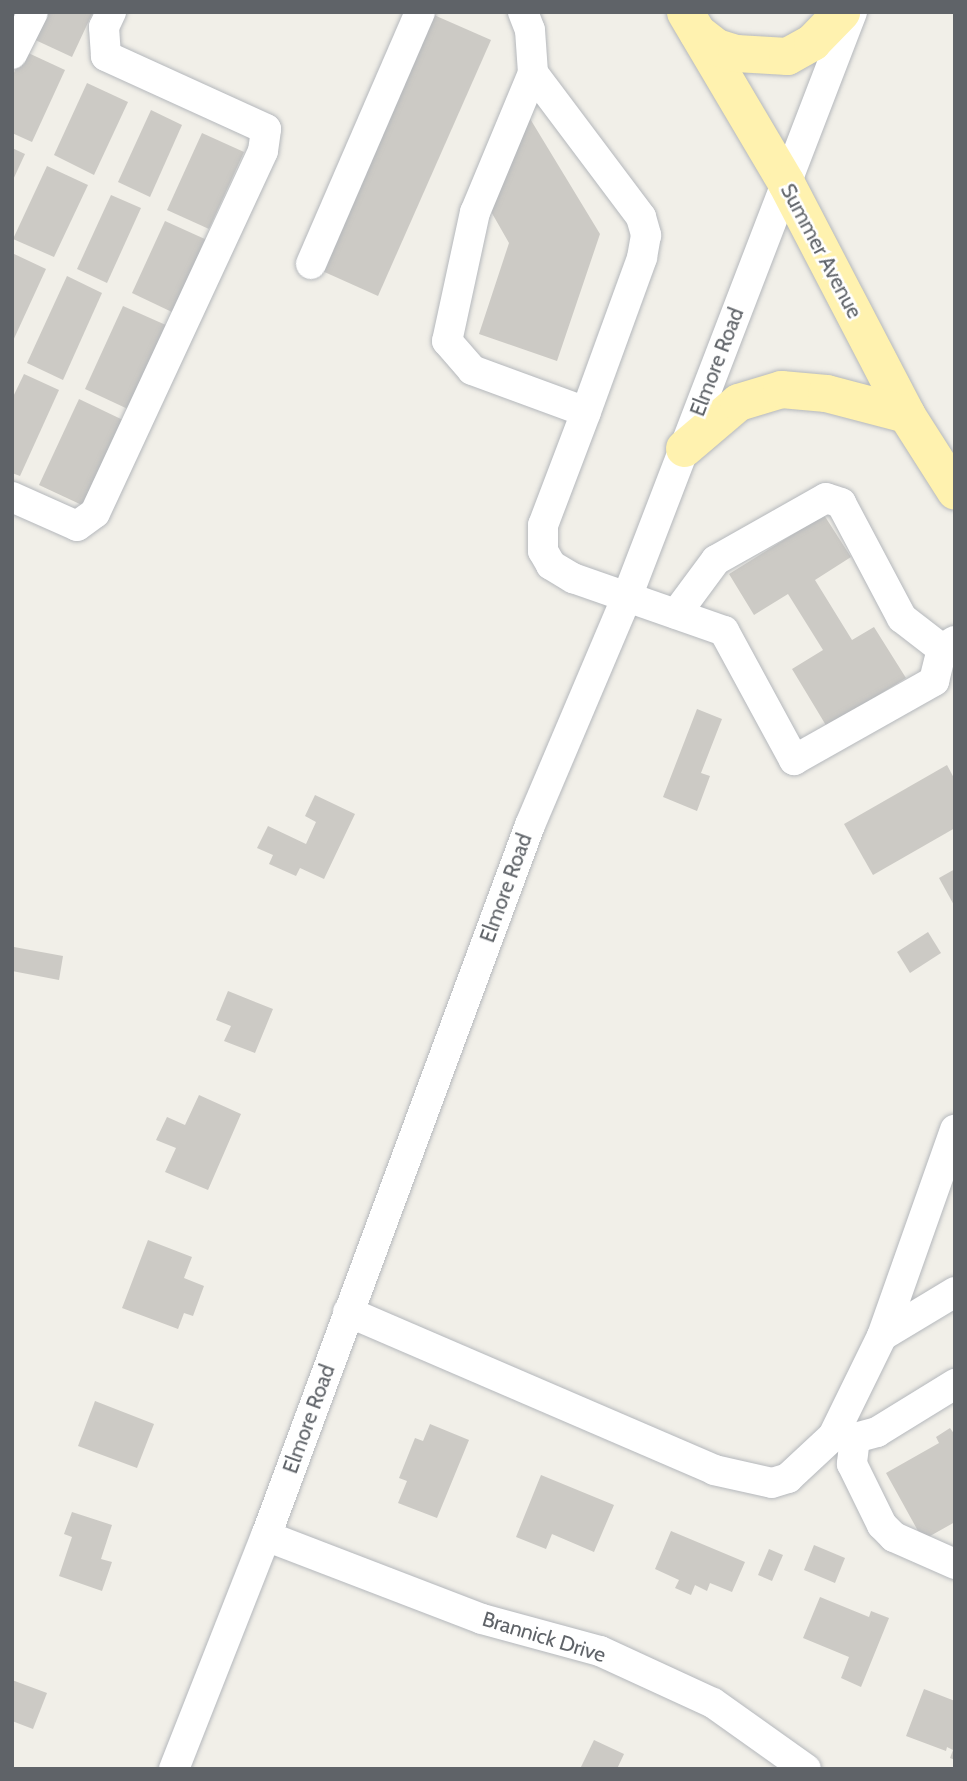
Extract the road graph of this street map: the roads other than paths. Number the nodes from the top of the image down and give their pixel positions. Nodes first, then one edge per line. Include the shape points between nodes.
1 (33, 12) edge
2 (111, 12) edge
3 (420, 12) edge
4 (523, 12) edge
5 (841, 12) edge
6 (852, 12) edge
7 (690, 22) edge
8 (12, 54) edge
9 (533, 72) junction
10 (786, 183) junction
11 (311, 264) dead end
12 (586, 412) junction
13 (906, 414) junction
14 (684, 448) junction
15 (955, 491) edge
16 (12, 496) edge
17 (627, 597) junction
18 (676, 614) junction
19 (948, 645) edge
20 (955, 1130) edge
21 (955, 1292) edge
22 (348, 1312) junction
23 (882, 1336) junction
24 (955, 1384) edge
25 (844, 1437) junction
26 (266, 1536) junction
27 (955, 1564) edge
28 (174, 1769) edge
29 (806, 1769) edge

1 - 8 street
2 - 16 street via 104,27 106,56 266,129 263,151 95,513 77,526
3 - 11 street
4 - 9 street via 530,30
5 - 7 main road via 812,42 787,56 716,47
6 - 10 street, Elmore Road
7 - 10 main road, Summer Avenue
9 - 12 street via 641,216 646,235 642,258
9 - 12 street via 475,212 447,341 472,370
10 - 13 main road, Summer Avenue
10 - 14 street, Elmore Road
12 - 17 street via 543,525 543,551 551,565 573,578
13 - 14 main road via 826,393 781,390 738,402
13 - 15 main road, Summer Avenue
14 - 17 street, Elmore Road
17 - 18 street
17 - 22 street, Elmore Road via 530,825
18 - 19 street via 716,560 826,498 841,503 902,618
18 - 19 street via 724,631 794,760 934,681
20 - 23 street
21 - 23 street
22 - 25 street via 746,1480 772,1483 788,1478
22 - 26 street, Elmore Road
23 - 25 street
24 - 25 street via 877,1432
25 - 27 street via 882,1525 894,1537
26 - 28 street, Elmore Road
26 - 29 street, Brannick Drive via 482,1619 600,1651 713,1703

